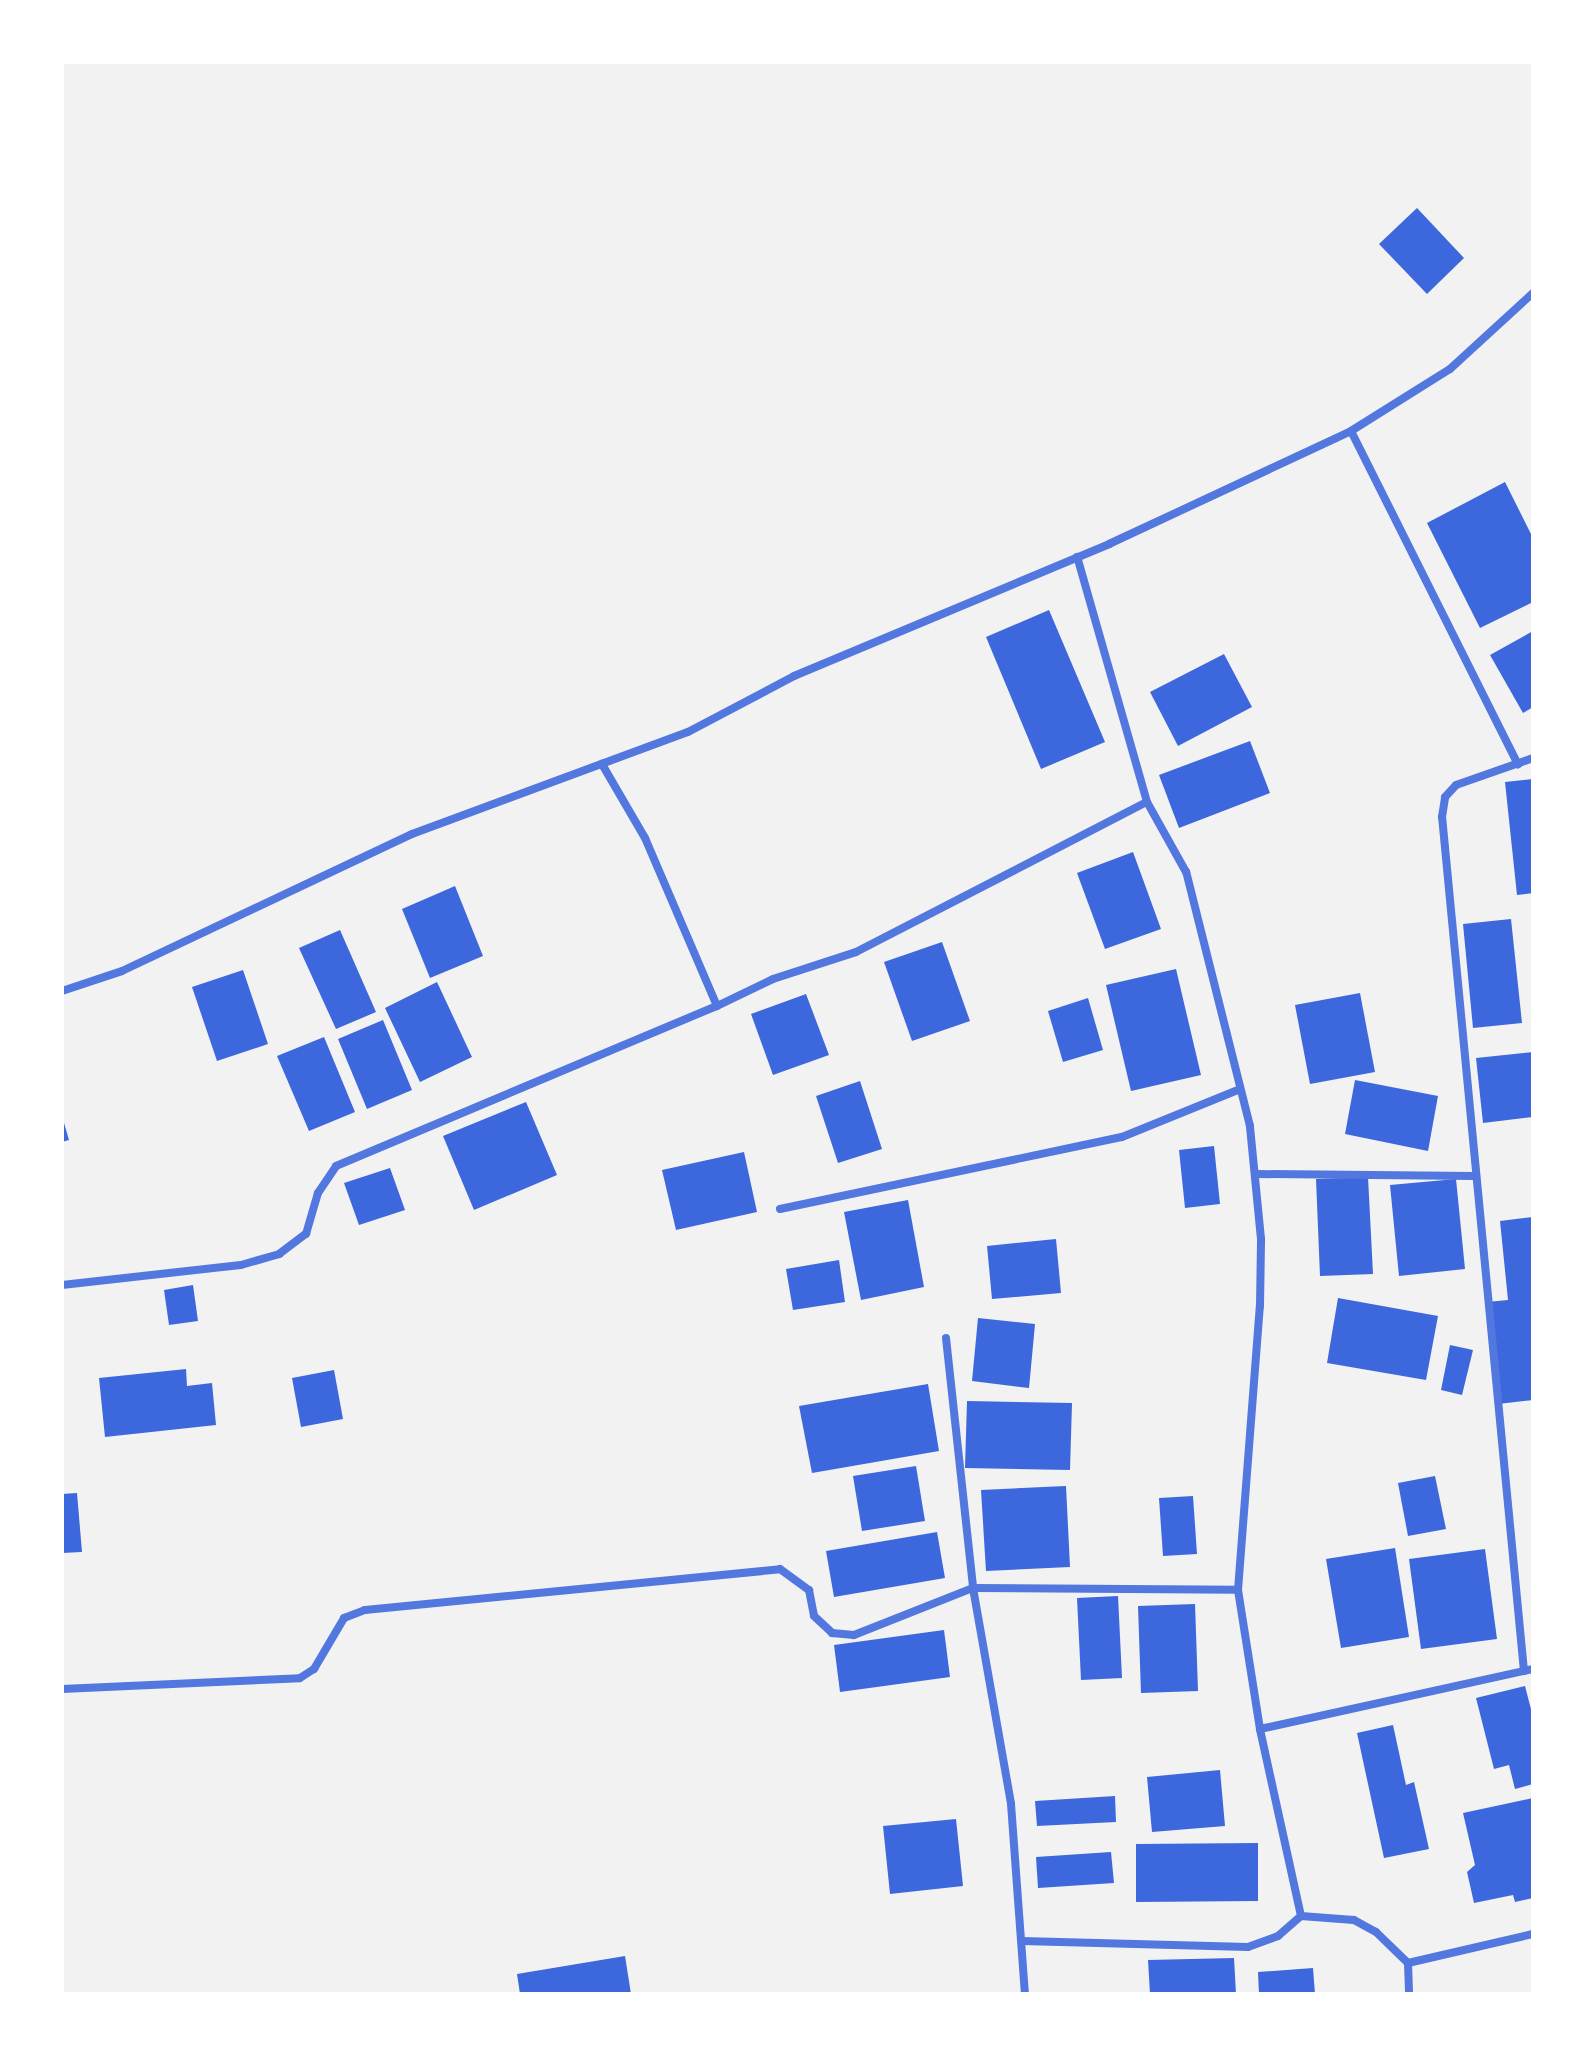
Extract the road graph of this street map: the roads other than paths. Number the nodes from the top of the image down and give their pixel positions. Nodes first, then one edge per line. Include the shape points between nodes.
1 (1533, 293) edge
2 (1351, 431) junction
3 (1077, 557) junction
4 (1533, 758) edge
5 (602, 764) junction
6 (1518, 764) junction
7 (1147, 802) junction
8 (62, 991) edge
9 (717, 1006) junction
10 (1240, 1089) junction
11 (1256, 1174) junction
12 (1474, 1176) junction
13 (780, 1209) dead end
14 (62, 1285) edge
15 (946, 1338) dead end
16 (973, 1588) junction
17 (1238, 1590) junction
18 (1528, 1670) edge
19 (62, 1689) edge
20 (1260, 1729) junction
21 (1301, 1916) junction
22 (1533, 1934) edge
23 (1022, 1941) junction
24 (1408, 1963) junction
25 (1025, 1994) edge
26 (1409, 1994) edge

1 - 2 street via 1450,369
2 - 3 street
2 - 6 street
3 - 5 street via 794,676 688,732
3 - 7 street
4 - 6 street
5 - 8 street via 412,834 122,971
5 - 9 street via 645,838
6 - 12 street via 1456,785 1445,797 1442,817
7 - 9 street via 856,952 773,979
7 - 10 street via 1186,872
9 - 14 street via 336,1166 318,1193 306,1234 279,1254 241,1265
10 - 11 street
10 - 13 street via 1122,1137
11 - 12 street
11 - 17 street via 1260,1306
12 - 18 street
15 - 16 street
16 - 17 street
16 - 19 street via 854,1635 832,1633 814,1616 809,1590 780,1569 365,1610 344,1618 314,1669 300,1678
16 - 23 street via 1011,1804
17 - 20 street
18 - 20 street
20 - 21 street
21 - 23 street via 1278,1936 1248,1947
21 - 24 street via 1354,1920 1376,1932
22 - 24 street
23 - 25 street
24 - 26 street

